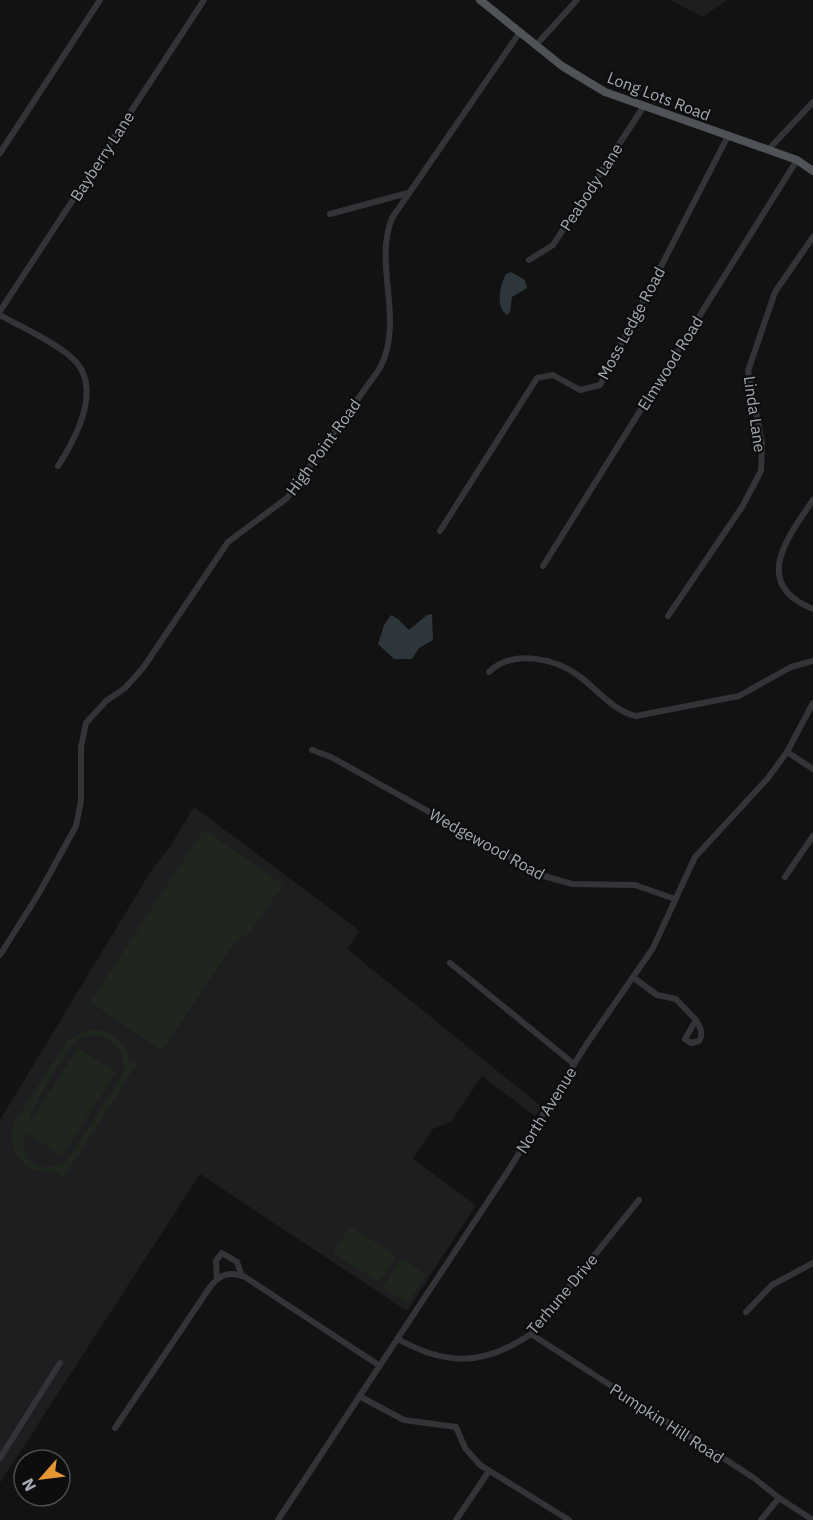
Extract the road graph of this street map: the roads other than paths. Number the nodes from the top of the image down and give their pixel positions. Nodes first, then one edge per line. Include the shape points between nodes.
1 (100, 0) edge
2 (204, 0) edge
3 (480, 0) edge
4 (577, 0) edge
5 (520, 32) junction
6 (537, 44) junction
7 (813, 102) edge
8 (644, 106) junction
9 (728, 136) junction
10 (768, 150) junction
11 (0, 153) edge
12 (797, 160) junction
13 (813, 171) edge
14 (409, 192) junction
15 (330, 214) dead end
16 (813, 237) edge
17 (529, 260) dead end
18 (0, 313) edge
19 (58, 466) dead end
20 (813, 500) edge
21 (440, 531) dead end
22 (543, 566) dead end
23 (813, 609) edge
24 (668, 616) dead end
25 (813, 661) edge
26 (489, 672) dead end
27 (813, 703) edge
28 (312, 750) dead end
29 (787, 752) junction
30 (813, 769) edge
31 (813, 837) edge
32 (785, 877) dead end
33 (675, 899) junction
34 (0, 955) edge
35 (450, 963) dead end
36 (634, 978) junction
37 (696, 1020) dead end
38 (574, 1064) junction
39 (639, 1200) dead end
40 (813, 1263) edge
41 (242, 1276) junction
42 (217, 1278) junction
43 (746, 1312) dead end
44 (531, 1334) junction
45 (398, 1339) junction
46 (60, 1363) dead end
47 (380, 1366) junction
48 (359, 1396) junction
49 (115, 1428) dead end
50 (0, 1458) edge
51 (489, 1471) junction
52 (779, 1498) junction
53 (278, 1520) edge
54 (456, 1520) edge
55 (569, 1520) edge
56 (761, 1520) edge
57 (813, 1520) edge

1 - 11 street
2 - 18 street, Bayberry Lane
3 - 5 main road, Long Lots Road
4 - 6 street
5 - 6 main road, Long Lots Road
5 - 14 street, High Point Road
6 - 8 main road, Long Lots Road via 562,66 596,87
7 - 10 street
8 - 9 main road, Long Lots Road
8 - 17 street, Peabody Lane via 553,245
9 - 10 main road, Long Lots Road
9 - 21 street, Moss Ledge Road via 600,385 580,390 553,375 537,378
10 - 12 main road, Long Lots Road
12 - 13 main road, Long Lots Road
12 - 22 street, Elmwood Road
14 - 15 street
14 - 34 street, High Point Road via 392,218 385,239 391,330 388,352 380,368 287,498 228,542 143,668 86,723 76,826
16 - 24 street, Linda Lane via 775,292 748,371 762,443 761,471 742,507
18 - 19 street via 72,358 81,369 87,407
20 - 23 street via 783,545 778,568 789,596
25 - 26 street via 791,667 739,696 636,716 622,712 577,674 561,666 518,658
27 - 29 street, North Avenue
28 - 33 street, Wedgewood Road via 544,876 572,884 635,885
29 - 30 street
29 - 33 street, North Avenue via 755,794 695,857
31 - 32 street
33 - 36 street, North Avenue via 662,932
35 - 38 street
36 - 37 street via 657,995 676,999
36 - 38 street, North Avenue
38 - 45 street, North Avenue
39 - 44 street, Terhune Drive
40 - 43 street via 772,1285
41 - 42 street via 228,1274
41 - 42 street via 237,1262 222,1253 216,1261
41 - 47 street
42 - 49 street
44 - 45 street, Terhune Drive via 504,1350 470,1359 442,1359
44 - 52 street, Pumpkin Hill Road
45 - 47 street, North Avenue
46 - 50 street
47 - 48 street, North Avenue
48 - 51 street via 404,1420 456,1427 473,1458
48 - 53 street, North Avenue
51 - 54 street
51 - 55 street
52 - 56 street
52 - 57 street, Pumpkin Hill Road

